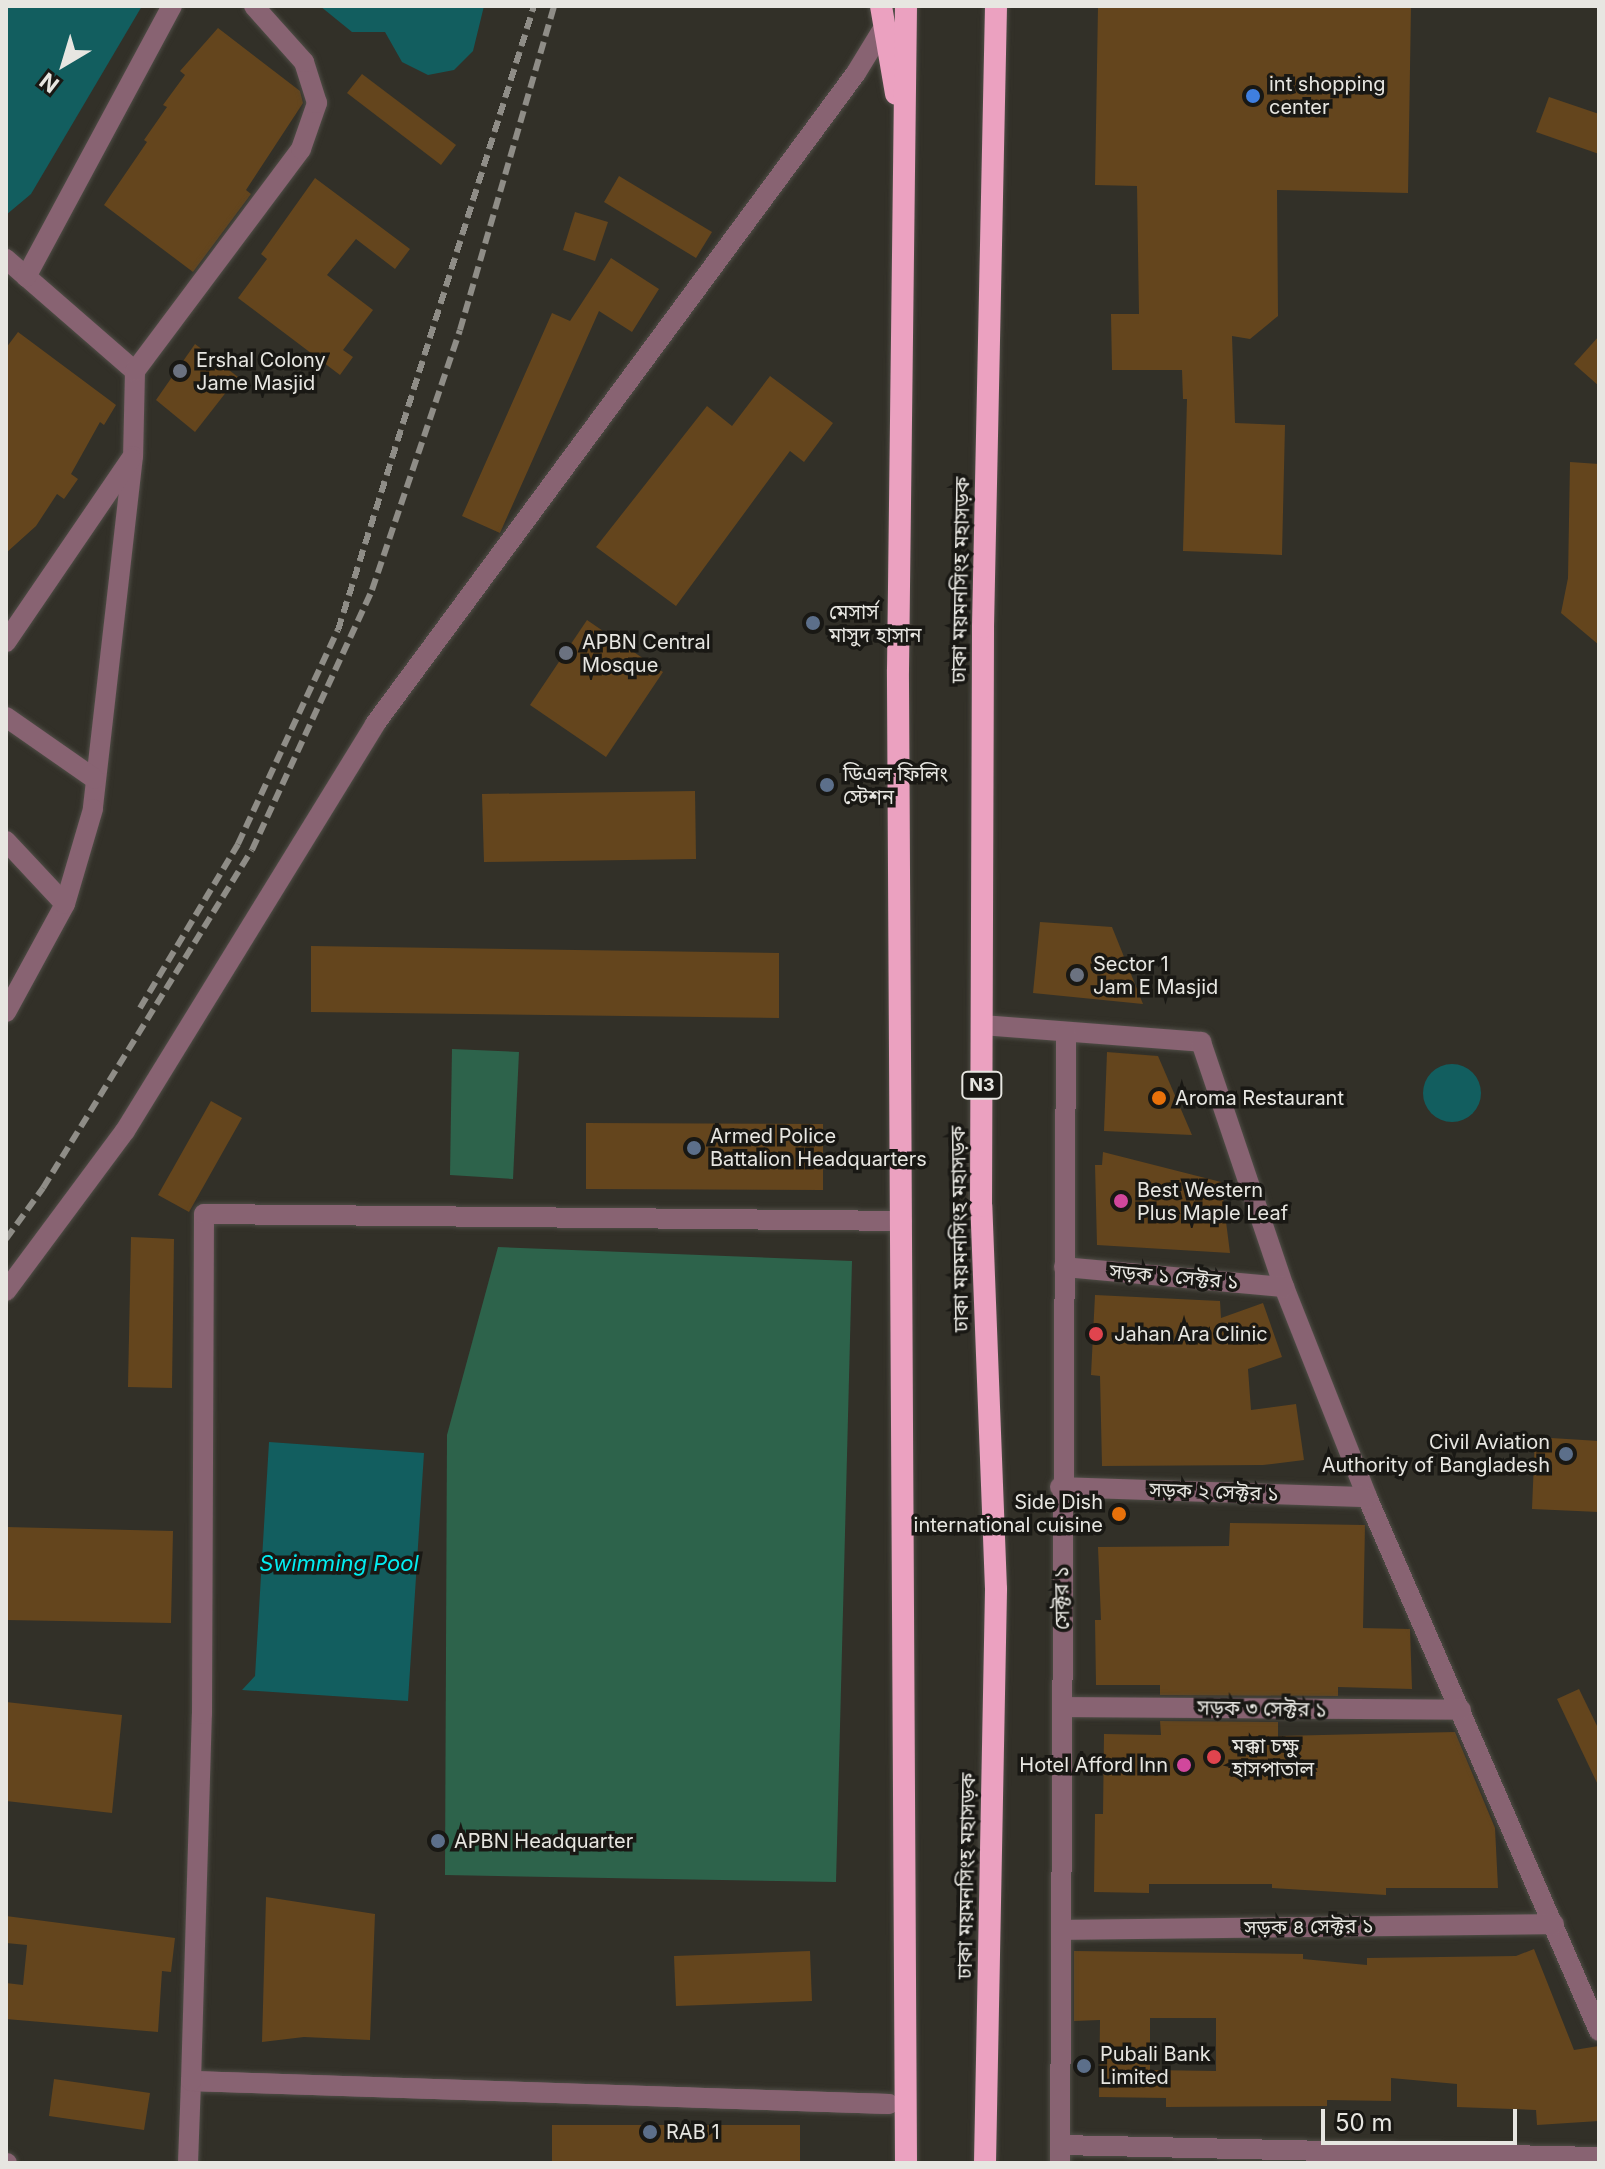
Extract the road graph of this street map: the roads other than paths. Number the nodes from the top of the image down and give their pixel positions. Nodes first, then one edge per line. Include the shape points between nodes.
1 (172, 6) edge
2 (254, 6) edge
3 (881, 6) edge
4 (906, 6) edge
5 (996, 6) edge
6 (881, 32) junction
7 (904, 126) junction
8 (6, 259) edge
9 (26, 277) junction
10 (135, 371) junction
11 (133, 456) junction
12 (6, 642) edge
13 (6, 717) edge
14 (95, 779) junction
15 (6, 841) edge
16 (65, 904) junction
17 (6, 1012) edge
18 (982, 1025) junction
19 (1066, 1033) junction
20 (902, 1221) junction
21 (1064, 1267) junction
22 (1284, 1287) junction
23 (6, 1291) edge
24 (1060, 1487) junction
25 (1367, 1497) junction
26 (1063, 1707) junction
27 (1461, 1710) junction
28 (1554, 1924) junction
29 (1063, 1930) junction
30 (1599, 2031) edge
31 (746, 2099) junction
32 (889, 2104) dead end
33 (1060, 2154) edge
34 (1599, 2157) edge
35 (188, 2163) edge
36 (906, 2163) edge
37 (985, 2163) edge

1 - 9 street
2 - 10 street via 304,62 317,103 301,149
3 - 6 highway
4 - 7 highway
5 - 18 highway, ঢাকা ময়মনসিংহ মহাসড়ক / N3 via 983,627
6 - 7 highway
6 - 23 street via 856,73 375,724 125,1131
7 - 20 highway via 898,670
8 - 9 street
9 - 10 street
10 - 11 street
11 - 12 street
11 - 14 street
13 - 14 street
14 - 16 street via 93,809
15 - 16 street
16 - 17 street
18 - 19 street
18 - 37 highway, ঢাকা ময়মনসিংহ মহাসড়ক / N3 via 981,1206 996,1589
19 - 21 street, সেক্টর ১
19 - 22 street via 1201,1042
20 - 31 street via 204,1214 202,1714 191,2081
20 - 36 highway
21 - 22 street, সড়ক ১ সেক্টর ১
21 - 24 street, সেক্টর ১
22 - 25 street
24 - 25 street, সড়ক ২ সেক্টর ১
24 - 26 street, সেক্টর ১
25 - 27 street
26 - 27 street, সড়ক ৩ সেক্টর ১
26 - 29 street, সেক্টর ১
27 - 28 street
28 - 29 street, সড়ক ৪ সেক্টর ১
28 - 30 street
29 - 33 street, সেক্টর ১
31 - 32 street
31 - 35 street via 191,2081
33 - 34 street

